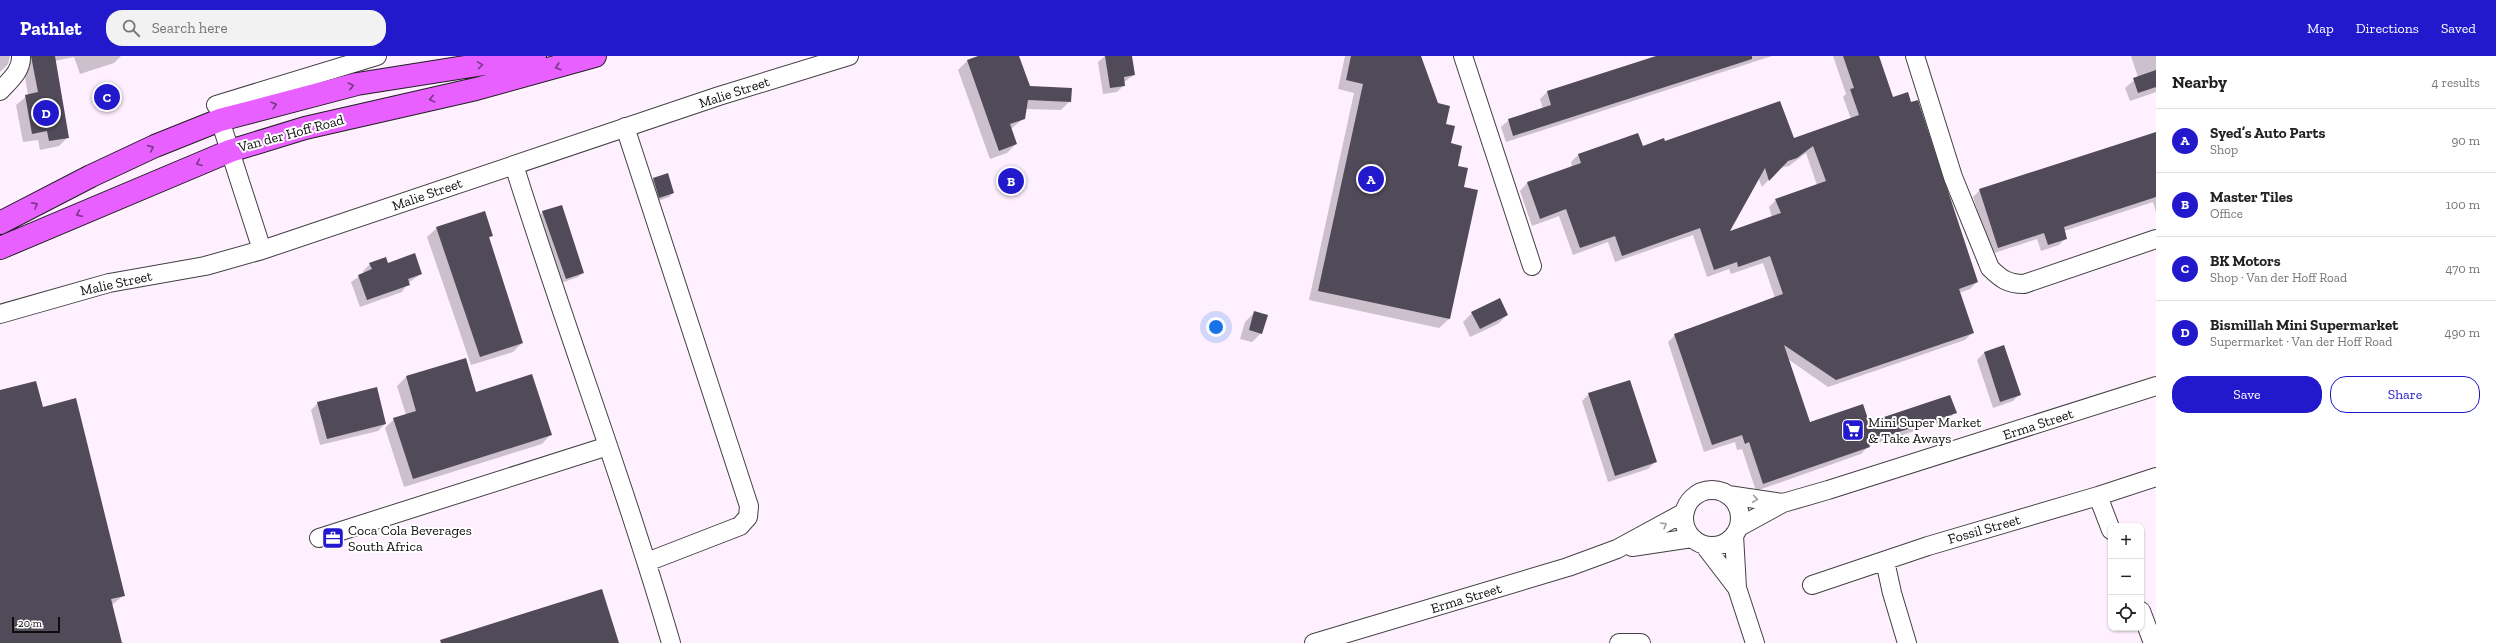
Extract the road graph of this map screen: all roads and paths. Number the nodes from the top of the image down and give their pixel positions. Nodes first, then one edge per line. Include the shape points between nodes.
1 (21, 56) edge
2 (377, 56) edge
3 (535, 56) edge
4 (595, 56) edge
5 (849, 56) edge
6 (1462, 56) edge
7 (1915, 56) edge
8 (0, 91) edge
9 (218, 113) junction
10 (625, 127) junction
11 (230, 150) junction
12 (514, 165) junction
13 (0, 223) edge
14 (2156, 239) edge
15 (0, 248) edge
16 (262, 250) junction
17 (1532, 266) dead end
18 (0, 314) edge
19 (2156, 386) edge
20 (608, 446) junction
21 (2156, 477) edge
22 (1728, 495) junction
23 (2098, 496) junction
24 (1783, 503) junction
25 (1685, 512) junction
26 (2108, 523) edge
27 (1737, 531) junction
28 (319, 538) dead end
29 (1698, 541) junction
30 (1617, 549) junction
31 (1885, 561) junction
32 (647, 562) junction
33 (1812, 585) dead end
34 (1737, 588) junction
35 (2144, 619) edge
36 (670, 643) edge
37 (1314, 643) edge
38 (1619, 643) edge
39 (1641, 643) edge
40 (1755, 643) edge
41 (1907, 643) edge
42 (2153, 643) edge

1 - 8 street via 22,62 16,73
2 - 9 street
9 -> 3 main road via 357,84
4 -> 11 main road, Van der Hoff Road via 476,89 306,128
5 - 10 street, Malie Street
6 - 17 street
7 - 14 street via 1953,177 1990,268 1999,278 2007,282 2024,284
9 - 11 street
13 -> 9 main road
10 - 12 street, Malie Street
10 - 32 street via 749,506 748,517 740,526
11 -> 15 main road, Van der Hoff Road
11 - 16 street
12 - 16 street, Malie Street
12 - 20 street
16 - 18 street, Malie Street via 205,266 109,283
19 - 24 street, Erma Street
20 - 28 street
20 - 32 street
21 - 23 street, Fossil Street
22 -> 24 street, Erma Street
22 - 25 street via 1720,491 1702,492 1688,504
22 - 27 street via 1739,509
23 - 26 street
23 - 31 street, Fossil Street
24 - 27 street, Erma Street
25 - 29 street via 1686,526
30 -> 25 street, Erma Street
27 - 29 street via 1719,545
27 - 34 street
29 - 30 street, Erma Street
29 - 34 street
30 - 37 street, Erma Street via 1568,567
31 - 33 street, Fossil Street
31 - 41 street via 1893,599
32 - 36 street
34 - 40 street
35 - 42 street
38 - 39 street

